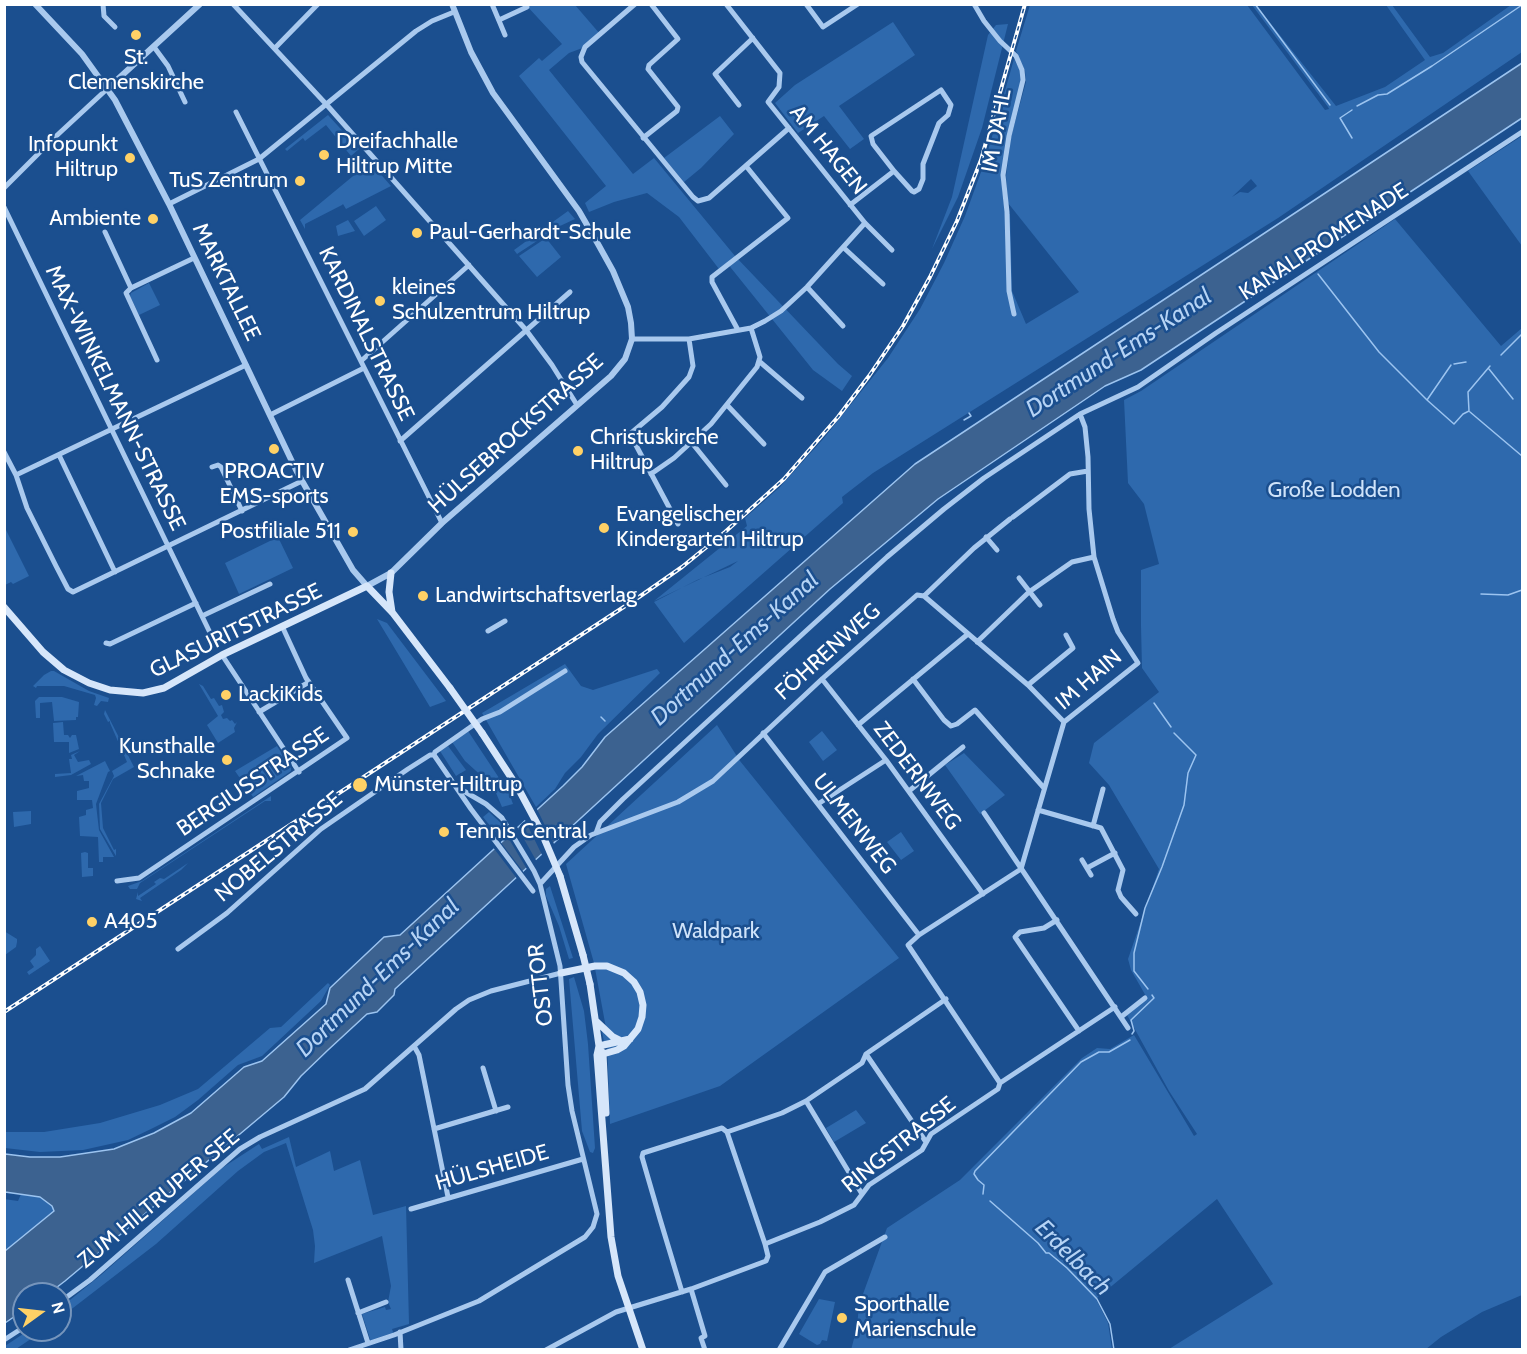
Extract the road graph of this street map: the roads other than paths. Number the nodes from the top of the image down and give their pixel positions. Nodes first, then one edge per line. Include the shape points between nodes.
1 (35, 4) edge
2 (103, 4) edge
3 (200, 4) edge
4 (233, 4) edge
5 (318, 4) edge
6 (452, 4) edge
7 (492, 4) edge
8 (526, 4) edge
9 (635, 4) edge
10 (651, 4) edge
11 (806, 4) edge
12 (858, 4) edge
13 (974, 4) edge
14 (728, 5) edge
15 (454, 12) junction
16 (499, 20) junction
17 (115, 27) dead end
18 (505, 35) dead end
19 (753, 38) junction
20 (154, 47) junction
21 (275, 48) junction
22 (107, 89) junction
23 (185, 102) dead end
24 (326, 104) junction
25 (739, 105) dead end
26 (236, 112) dead end
27 (789, 128) junction
28 (1522, 132) edge
29 (643, 138) junction
30 (259, 159) junction
31 (746, 166) junction
32 (894, 171) junction
33 (4, 188) edge
34 (169, 204) junction
35 (850, 205) junction
36 (4, 207) edge
37 (865, 224) junction
38 (105, 232) dead end
39 (844, 248) junction
40 (892, 250) dead end
41 (194, 258) junction
42 (469, 265) junction
43 (883, 284) dead end
44 (807, 287) junction
45 (131, 288) junction
46 (570, 292) dead end
47 (1014, 314) dead end
48 (843, 326) dead end
49 (751, 328) junction
50 (526, 330) junction
51 (738, 330) junction
52 (632, 339) junction
53 (689, 339) junction
54 (157, 360) dead end
55 (361, 361) junction
56 (760, 362) junction
57 (246, 365) junction
58 (364, 368) junction
59 (802, 398) dead end
60 (577, 405) junction
61 (727, 405) junction
62 (1080, 414) junction
63 (270, 415) junction
64 (112, 429) junction
65 (400, 441) junction
66 (692, 443) junction
67 (764, 444) dead end
68 (4, 452) edge
69 (59, 455) junction
70 (212, 467) dead end
71 (1088, 471) junction
72 (651, 474) junction
73 (16, 476) junction
74 (302, 482) junction
75 (726, 485) dead end
76 (242, 510) junction
77 (442, 523) junction
78 (678, 524) dead end
79 (986, 537) junction
80 (169, 546) junction
81 (997, 550) dead end
82 (1094, 557) junction
83 (115, 572) junction
84 (391, 573) junction
85 (1018, 578) dead end
86 (270, 584) dead end
87 (368, 586) junction
88 (1029, 592) junction
89 (924, 596) junction
90 (196, 603) junction
91 (1040, 605) dead end
92 (4, 607) edge
93 (392, 612) junction
94 (202, 616) junction
95 (505, 621) dead end
96 (282, 626) junction
97 (488, 631) dead end
98 (968, 634) junction
99 (1066, 635) dead end
100 (977, 642) junction
101 (106, 643) dead end
102 (215, 643) dead end
103 (222, 655) junction
104 (565, 671) dead end
105 (822, 679) junction
106 (913, 679) junction
107 (309, 681) junction
108 (1028, 686) junction
109 (259, 712) junction
110 (1064, 722) junction
111 (858, 725) junction
112 (763, 733) junction
113 (963, 747) dead end
114 (434, 755) junction
115 (886, 760) junction
116 (299, 772) junction
117 (452, 782) junction
118 (1044, 788) junction
119 (1103, 789) dead end
120 (909, 790) junction
121 (818, 804) junction
122 (1038, 810) junction
123 (984, 813) dead end
124 (1093, 826) junction
125 (596, 833) junction
126 (1115, 853) junction
127 (1082, 860) dead end
128 (1087, 868) junction
129 (1021, 869) junction
130 (1091, 875) dead end
131 (117, 881) dead end
132 (540, 884) junction
133 (533, 891) dead end
134 (984, 894) junction
135 (1136, 914) dead end
136 (1057, 920) junction
137 (919, 935) junction
138 (178, 950) dead end
139 (561, 973) junction
140 (1145, 998) dead end
141 (946, 999) junction
142 (1115, 1007) junction
143 (1121, 1017) junction
144 (596, 1021) junction
145 (1128, 1028) dead end
146 (1079, 1031) junction
147 (630, 1039) junction
148 (621, 1041) junction
149 (414, 1046) junction
150 (599, 1046) junction
151 (603, 1054) junction
152 (866, 1054) junction
153 (483, 1068) dead end
154 (1000, 1083) junction
155 (806, 1101) junction
156 (508, 1107) dead end
157 (496, 1111) junction
158 (434, 1129) junction
159 (727, 1132) junction
160 (926, 1142) junction
161 (584, 1159) junction
162 (606, 1161) junction
163 (862, 1194) junction
164 (448, 1197) junction
165 (411, 1209) dead end
166 (885, 1237) dead end
167 (765, 1244) junction
168 (348, 1280) dead end
169 (691, 1289) junction
170 (682, 1292) junction
171 (72, 1293) edge
172 (386, 1302) dead end
173 (628, 1309) junction
174 (358, 1312) junction
175 (400, 1332) junction
176 (368, 1342) junction
177 (349, 1350) edge
178 (401, 1350) edge
179 (546, 1350) edge
180 (643, 1350) edge
181 (705, 1350) edge
182 (778, 1350) edge

1 - 22 street, MARKTALLEE via 82,54
2 - 17 street via 104,16
3 - 20 street
4 - 21 street
5 - 21 street
6 - 15 street, HÜLSEBROCKSTRASSE
7 - 16 street
8 - 16 street via 527,7
9 - 29 street via 585,47 581,57
10 - 29 street via 678,39 648,69 677,104 678,111
11 - 12 street via 823,27
13 - 47 street, IM DAHL via 1000,41 1016,56 1022,70 1003,175 1009,291
14 - 19 street, AM HAGEN
15 - 24 street via 416,31
15 - 52 street, HÜLSEBROCKSTRASSE via 493,93 579,211 613,271 628,307
16 - 18 street
19 - 25 street via 715,74
19 - 27 street, AM HAGEN via 780,73 779,87 768,102
20 - 22 street
20 - 23 street
21 - 24 street
22 - 33 street
22 - 34 street, MARKTALLEE
24 - 30 street
24 - 42 street
26 - 30 street, KARDINALSTRASSE
27 - 31 street
27 - 35 street, AM HAGEN
28 - 62 street, KANALPROMENADE via 1138,387
29 - 31 street via 698,201 709,198
30 - 34 street
30 - 55 street, KARDINALSTRASSE
31 - 51 street via 788,218 712,277
32 - 32 street via 912,191 919,189 923,164 939,123 948,115 951,105 941,90 871,136
32 - 35 street
34 - 41 street, MARKTALLEE
35 - 37 street, AM HAGEN
36 - 64 street, MAX-WINKELMANN-STRASSE
37 - 39 street
37 - 40 street, AM HAGEN
38 - 45 street
39 - 43 street
39 - 44 street
41 - 45 street
41 - 57 street, MARKTALLEE
42 - 50 street
42 - 55 street
44 - 48 street
44 - 49 street via 781,311
45 - 54 street via 127,297
46 - 50 street
49 - 51 street
49 - 56 street
50 - 60 street
50 - 65 street
51 - 53 street
52 - 53 street
52 - 60 street, HÜLSEBROCKSTRASSE via 621,366
53 - 72 street via 693,366 689,377 630,434
55 - 58 street, KARDINALSTRASSE
56 - 59 street
56 - 61 street
57 - 63 street, MARKTALLEE
57 - 64 street
58 - 63 street
58 - 65 street, KARDINALSTRASSE
60 - 77 street, HÜLSEBROCKSTRASSE
61 - 66 street
61 - 67 street
62 - 71 street, IM HAIN via 1085,427
62 - 125 street, KANALPROMENADE via 984,478 887,557 623,799 600,822
63 - 74 street, MARKTALLEE
64 - 69 street
64 - 80 street, MAX-WINKELMANN-STRASSE
65 - 77 street, KARDINALSTRASSE
66 - 72 street
66 - 75 street
68 - 73 street
69 - 73 street
69 - 83 street
70 - 76 street via 221,467
71 - 79 street, FÖHRENWEG via 1070,474
71 - 82 street, IM HAIN
72 - 78 street
73 - 83 street via 27,508 71,592
74 - 76 street
74 - 87 street, MARKTALLEE via 352,570
76 - 80 street
77 - 84 street, HÜLSEBROCKSTRASSE
79 - 81 street
79 - 89 street, FÖHRENWEG
80 - 83 street
80 - 90 street, MAX-WINKELMANN-STRASSE
82 - 88 street via 1072,562
82 - 110 street, IM HAIN via 1118,632 1138,663
84 - 87 street, HÜLSEBROCKSTRASSE
84 - 93 main road via 388,591
85 - 88 street
86 - 94 street
87 - 93 main road, OSTTOR
87 - 96 main road, GLASURITSTRASSE
88 - 91 street
88 - 100 street
89 - 98 street
89 - 105 street, FÖHRENWEG via 917,596
90 - 94 street, MAX-WINKELMANN-STRASSE
90 - 101 street
92 - 103 main road, GLASURITSTRASSE via 52,661 76,677 110,690 135,694 158,690
93 - 144 main road, OSTTOR, bridge via 482,733 518,788 543,837 560,876 583,955
94 - 102 street, MAX-WINKELMANN-STRASSE
95 - 97 street
96 - 103 main road, GLASURITSTRASSE
96 - 107 street, BERGIUSSTRASSE
98 - 100 street
98 - 106 street
99 - 108 street via 1074,648
100 - 108 street
103 - 109 street
104 - 114 street via 500,712 482,718
105 - 111 street, ZEDERNWEG
105 - 112 street, FÖHRENWEG
106 - 111 street
106 - 118 street via 951,726 975,710
107 - 109 street
107 - 116 street, BERGIUSSTRASSE via 347,738
108 - 110 street
109 - 116 street
110 - 118 street, IM HAIN
111 - 115 street, ZEDERNWEG
112 - 121 street, ULMENWEG
112 - 125 street, FÖHRENWEG via 729,768 697,792
113 - 120 street
114 - 117 street, OSTTOR
114 - 138 street, NOBELSTRASSE via 321,829 227,914
115 - 120 street, ZEDERNWEG
115 - 121 street
116 - 131 street, BERGIUSSTRASSE via 139,878
117 - 132 street, OSTTOR via 502,818
117 - 133 street, OSTTOR
118 - 122 street, IM HAIN
119 - 124 street
120 - 134 street, ZEDERNWEG
121 - 137 street, ULMENWEG
122 - 124 street
122 - 129 street, IM HAIN
123 - 129 street
124 - 126 street via 1101,828
125 - 132 street, KANALPROMENADE via 574,847
126 - 128 street
126 - 135 street via 1123,870 1120,897
127 - 128 street
128 - 130 street
129 - 134 street
129 - 136 street
132 - 139 street, OSTTOR
134 - 137 street
136 - 142 street
136 - 146 street via 1015,937
137 - 141 street via 908,945
139 - 147 main road via 607,966 634,982 643,1005 638,1029
139 - 149 street, ZUM HILTRUPER SEE via 475,997
139 - 161 street, OSTTOR via 568,1088
140 - 143 street
141 - 152 street
141 - 154 street
142 - 143 street
142 - 146 street, RINGSTRASSE
143 - 145 street
144 - 148 main road
144 - 150 main road, OSTTOR
146 - 154 street, RINGSTRASSE
147 - 148 main road
147 - 151 main road via 617,1050
148 - 150 main road
149 - 158 street
149 - 171 street, ZUM HILTRUPER SEE via 365,1089 252,1141 231,1155
150 - 151 main road, OSTTOR
150 - 162 main road, OSTTOR
151 - 162 main road, OSTTOR
152 - 155 street via 862,1063
152 - 160 street
153 - 157 street
154 - 160 street, RINGSTRASSE via 998,1089 931,1134
155 - 159 street
155 - 163 street
156 - 157 street
157 - 158 street
158 - 164 street
159 - 167 street
159 - 170 street via 722,1128 643,1153
160 - 163 street, RINGSTRASSE via 922,1150 869,1185
161 - 164 street, HÜLSHEIDE
161 - 175 street, OSTTOR via 597,1210 591,1231 585,1237 479,1301
162 - 173 main road, OSTTOR via 611,1238
163 - 167 street, RINGSTRASSE via 854,1205
164 - 165 street, HÜLSHEIDE
166 - 182 street via 825,1272
167 - 169 street via 766,1261
168 - 174 street
169 - 170 street
169 - 181 street via 705,1336 701,1338
170 - 173 street
172 - 174 street
173 - 179 street
173 - 180 main road, OSTTOR
174 - 176 street
175 - 176 street
175 - 178 street
176 - 177 street

